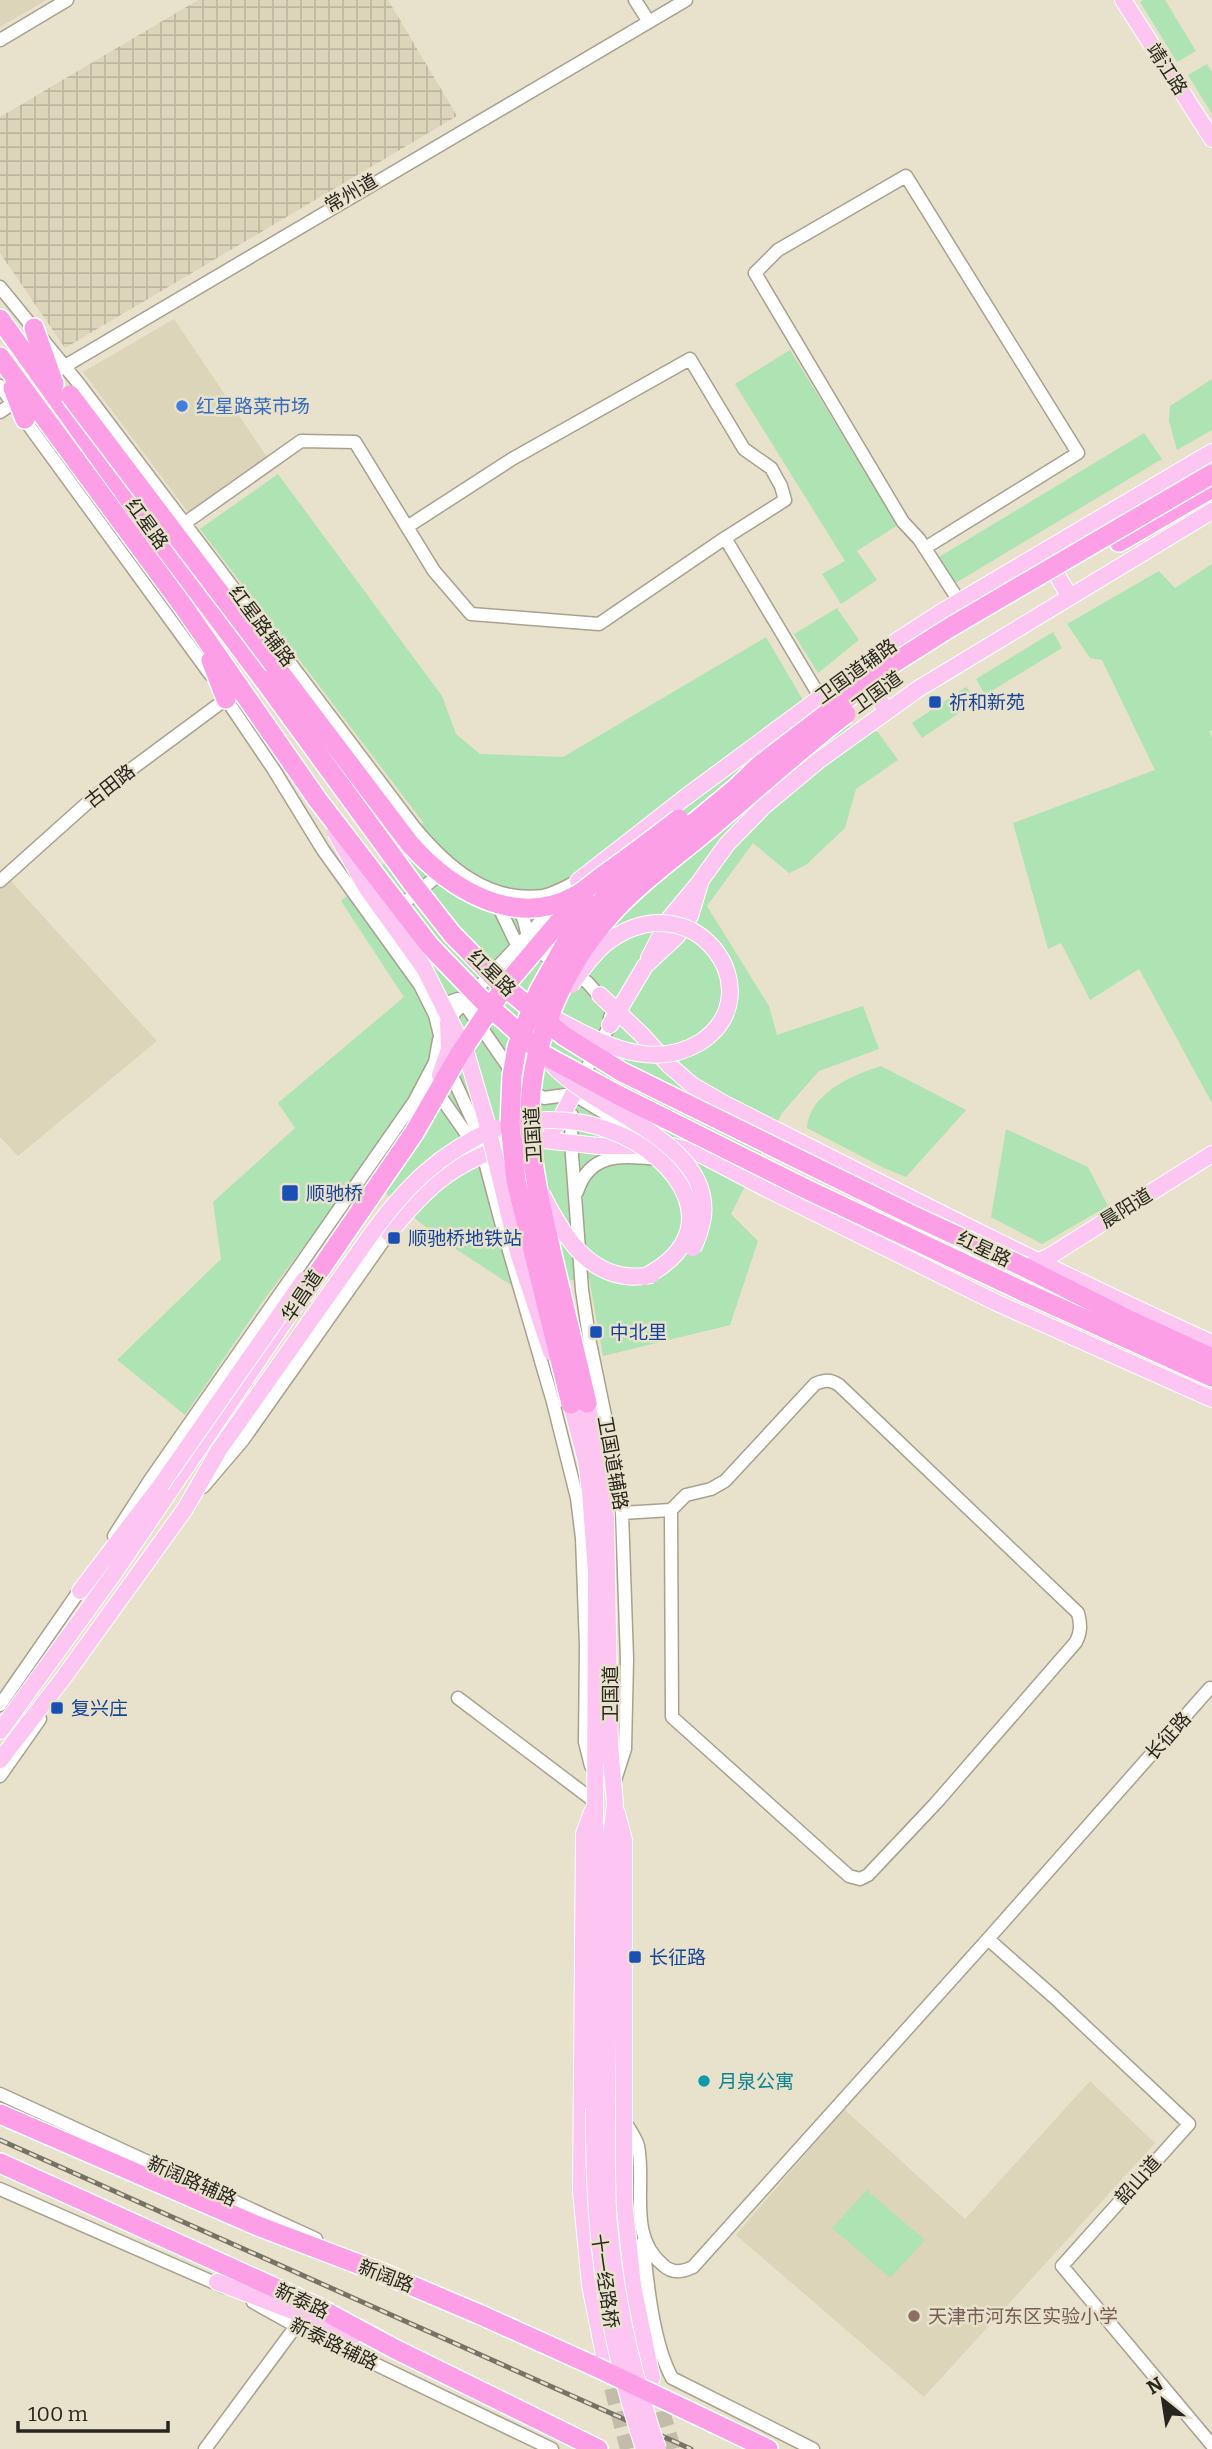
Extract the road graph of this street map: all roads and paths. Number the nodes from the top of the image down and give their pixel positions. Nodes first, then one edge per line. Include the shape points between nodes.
1 (67, 0) edge
2 (635, 0) edge
3 (641, 0) edge
4 (683, 0) edge
5 (1123, 0) edge
6 (1130, 0) edge
7 (650, 20) junction
8 (0, 40) edge
9 (1212, 128) edge
10 (1212, 139) edge
11 (0, 287) edge
12 (0, 319) edge
13 (34, 328) joint
14 (1, 359) edge
15 (52, 370) junction
16 (13, 396) edge
17 (65, 400) junction
18 (0, 412) edge
19 (25, 419) joint
20 (1212, 452) edge
21 (1212, 474) edge
22 (1212, 488) edge
23 (1212, 511) edge
24 (185, 523) junction
25 (407, 527) junction
26 (725, 538) junction
27 (925, 548) junction
28 (1043, 552) junction
29 (1070, 597) junction
30 (959, 601) junction
31 (857, 669) junction
32 (232, 693) junction
33 (820, 697) junction
34 (887, 711) junction
35 (760, 765) junction
36 (317, 799) junction
37 (679, 802) junction
38 (727, 844) junction
39 (450, 866) junction
40 (612, 870) junction
41 (0, 881) edge
42 (578, 881) junction
43 (493, 890) junction
44 (512, 896) junction
45 (377, 925) junction
46 (529, 941) junction
47 (517, 945) junction
48 (634, 983) junction
49 (420, 985) junction
50 (600, 995) junction
51 (464, 1003) junction
52 (524, 1004) junction
53 (446, 1009) junction
54 (553, 1010) junction
55 (614, 1018) junction
56 (439, 1030) junction
57 (643, 1036) junction
58 (544, 1055) junction
59 (428, 1078) junction
60 (573, 1094) junction
61 (792, 1138) junction
62 (534, 1139) junction
63 (571, 1142) junction
64 (662, 1146) junction
65 (613, 1150) junction
66 (482, 1154) junction
67 (1212, 1154) edge
68 (1212, 1160) edge
69 (729, 1170) junction
70 (536, 1181) junction
71 (765, 1188) junction
72 (576, 1195) junction
73 (389, 1233) joint
74 (1032, 1264) junction
75 (1064, 1273) junction
76 (644, 1277) junction
77 (582, 1290) junction
78 (1076, 1294) junction
79 (302, 1296) joint
80 (524, 1303) junction
81 (1044, 1313) junction
82 (1212, 1343) edge
83 (1212, 1358) edge
84 (1212, 1377) edge
85 (1212, 1399) edge
86 (579, 1403) junction
87 (185, 1509) junction
88 (671, 1510) junction
89 (622, 1514) junction
90 (80, 1591) junction
91 (64, 1677) junction
92 (17, 1679) junction
93 (1210, 1688) dead end
94 (0, 1696) edge
95 (457, 1698) dead end
96 (0, 1705) edge
97 (0, 1731) edge
98 (603, 1746) junction
99 (0, 1760) edge
100 (0, 1776) edge
101 (594, 1777) junction
102 (613, 1784) junction
103 (594, 1804) junction
104 (615, 1804) junction
105 (603, 1835) junction
106 (988, 1939) junction
107 (0, 2094) edge
108 (600, 2108) junction
109 (0, 2114) edge
110 (580, 2117) junction
111 (622, 2117) junction
112 (0, 2163) edge
113 (0, 2189) edge
114 (642, 2235) junction
115 (382, 2273) junction
116 (217, 2283) junction
117 (296, 2326) junction
118 (395, 2349) junction
119 (599, 2361) junction
120 (652, 2378) tunnel mouth
121 (1212, 2445) edge
122 (205, 2449) edge
123 (552, 2449) edge
124 (598, 2449) edge
125 (644, 2449) edge
126 (658, 2449) edge
127 (768, 2449) edge
128 (813, 2449) edge

1 - 8 street
2 - 7 street
3 - 7 street
4 - 7 street, 常州道
5 - 10 main road, 靖江路
6 - 9 main road, 靖江路
7 - 15 street, 常州道
11 - 13 street
12 - 15 highway
13 - 15 highway
14 - 16 highway, 红星路
15 - 16 street, 常州道
15 - 17 highway
15 - 24 street, 红星路辅路
16 - 18 street, 常州道
16 - 19 highway
16 - 32 highway, 红星路 via 199,629
17 - 40 highway, bridge via 410,844 435,870 485,900 534,908 576,896
17 - 52 highway, 红星路, bridge via 412,883 452,934
19 - 32 street
20 - 28 main road, 卫国道辅路
21 - 35 highway, 卫国道, bridge via 912,651
22 - 54 highway, 卫国道, bridge via 932,654 841,718 613,911 589,940
23 - 29 main road
24 - 25 street via 301,441 355,442
24 - 39 street, 红星路辅路 via 414,827
25 - 26 street via 434,571 471,614 599,624
25 - 26 street via 512,459 690,359 744,449 771,468 785,500
26 - 33 street
27 - 27 street via 903,522 755,273 778,250 906,176 1078,453
27 - 30 street
28 - 29 main road
28 - 30 main road, 卫国道辅路
29 - 34 main road
30 - 31 main road, 卫国道辅路
31 - 33 main road, 卫国道辅路
31 - 34 main road
32 - 36 highway, 红星路
32 - 41 street, 古田路 via 96,796
32 - 45 street via 323,850
33 - 37 main road, 卫国道辅路
34 - 38 main road via 764,806
35 - 40 highway, 卫国道, bridge via 725,785
35 - 86 highway, 卫国道, bridge via 586,917 550,969 517,1047 510,1100 512,1157 530,1240
36 - 53 main road, bridge via 366,887 415,953
36 - 58 highway, 红星路, bridge via 430,946
37 - 38 main road
37 - 42 main road, 卫国道辅路
38 - 48 main road via 701,880 684,926
39 - 43 street, 红星路辅路
39 - 45 street
40 - 79 highway, 华昌道, bridge via 558,923 507,984 414,1133
42 - 44 street, 卫国道辅路 via 545,896
42 - 46 street
43 - 44 street, 红星路辅路
43 - 47 street
44 - 46 street
45 - 49 street
46 - 47 street
46 - 50 street
47 - 51 street
48 - 50 main road
48 - 55 main road
48 - 57 main road via 632,1018
49 - 51 street via 440,1002 458,999
49 - 56 street
50 - 55 main road
51 - 56 street
51 - 60 street via 527,1090 544,1098
52 - 54 main road, bridge via 620,1049 668,1054 693,1046 716,1028 726,1008 728,979 713,946 694,931 668,923 643,926 620,934 594,955
52 - 74 highway, 红星路, bridge via 622,1072 912,1215
53 - 86 main road, bridge via 466,1052 543,1331
53 - 90 main road, 华昌道, bridge via 450,1041 439,1077 405,1134 161,1485
54 - 70 highway, 卫国道, bridge via 537,1055 531,1094
55 - 57 main road
55 - 60 street
56 - 59 street, 华昌道
56 - 66 street via 448,1067
57 - 61 main road via 692,1085
58 - 76 main road, bridge via 584,1092 672,1148 688,1165 700,1189 704,1207 695,1244 676,1265
58 - 81 highway, 红星路, bridge via 806,1189 1020,1290
59 - 66 street
59 - 90 street, 华昌道 via 150,1480
60 - 62 main road via 558,1124
60 - 63 street, 卫国道辅路
60 - 64 street
61 - 71 street
61 - 74 main road
62 - 63 main road
62 - 66 main road
63 - 65 main road
63 - 72 street, 卫国道辅路
64 - 65 main road
64 - 69 main road via 689,1149
65 - 69 street
65 - 72 street via 591,1168
66 - 73 main road via 430,1187
66 - 80 street
67 - 74 main road, 晨阳道
68 - 75 main road, 晨阳道 via 1067,1252
69 - 71 main road
70 - 76 main road, bridge via 564,1232 587,1260 619,1276
70 - 86 highway, 卫国道, bridge
71 - 81 main road via 1012,1310
72 - 77 street, 卫国道辅路
73 - 87 street, 华昌道 via 243,1440
74 - 75 main road
74 - 78 highway, 红星路
75 - 78 highway
75 - 82 main road
76 - 87 main road, 华昌道, bridge via 684,1245 691,1221 681,1186 650,1152 592,1125 545,1119 506,1125 476,1136 428,1168 382,1218 203,1475
77 - 80 street
77 - 89 street, 卫国道辅路
78 - 83 highway, 红星路
79 - 97 main road, 华昌道 via 115,1572
80 - 101 street via 577,1498 586,1646 585,1742
81 - 84 highway, 红星路 via 1075,1316
81 - 85 main road
86 - 98 main road, 卫国道 via 593,1522
87 - 91 main road, 华昌道
88 - 88 street via 686,1495 725,1481 815,1384 832,1381 1077,1613 1080,1634 936,1803 868,1875 860,1879 849,1876 672,1717
88 - 89 street
89 - 102 street, 卫国道辅路 via 625,1749
90 - 92 street, 华昌道
91 - 99 main road, 华昌道
91 - 100 street
92 - 94 street
92 - 96 street, 华昌道
93 - 106 street, 长征路
95 - 103 street
98 - 101 main road, 卫国道
98 - 102 main road, 卫国道
101 - 103 main road, 卫国道
102 - 104 main road, 卫国道
103 - 105 main road, 卫国道
103 - 110 main road via 584,1834
104 - 105 main road, 卫国道
104 - 111 main road via 624,1840
105 - 108 main road, 卫国道
106 - 114 street, 长征路 via 693,2267 677,2272 668,2269 655,2258
106 - 121 street, 韶山道 via 1189,2124 1062,2266
107 - 115 street, 新阔路辅路 via 244,2204
108 - 125 main road, 十一经路桥, bridge via 594,2198 603,2285 619,2364
108 - 126 main road, 十一经路桥, bridge via 612,2252 623,2321
109 - 115 highway, 新阔路 via 258,2226
110 - 111 street
110 - 119 main road via 583,2230
111 - 114 street via 638,2144
111 - 120 main road via 628,2252
112 - 118 highway, 新泰路 via 315,2306
113 - 116 street, 新泰路辅路
114 - 128 street via 655,2323 672,2378
115 - 119 highway, 新阔路
116 - 117 street, 新泰路辅路
116 - 118 main road
117 - 122 street
117 - 123 street, 新泰路辅路
118 - 124 highway, 新泰路
119 - 127 highway, 新阔路, bridge

